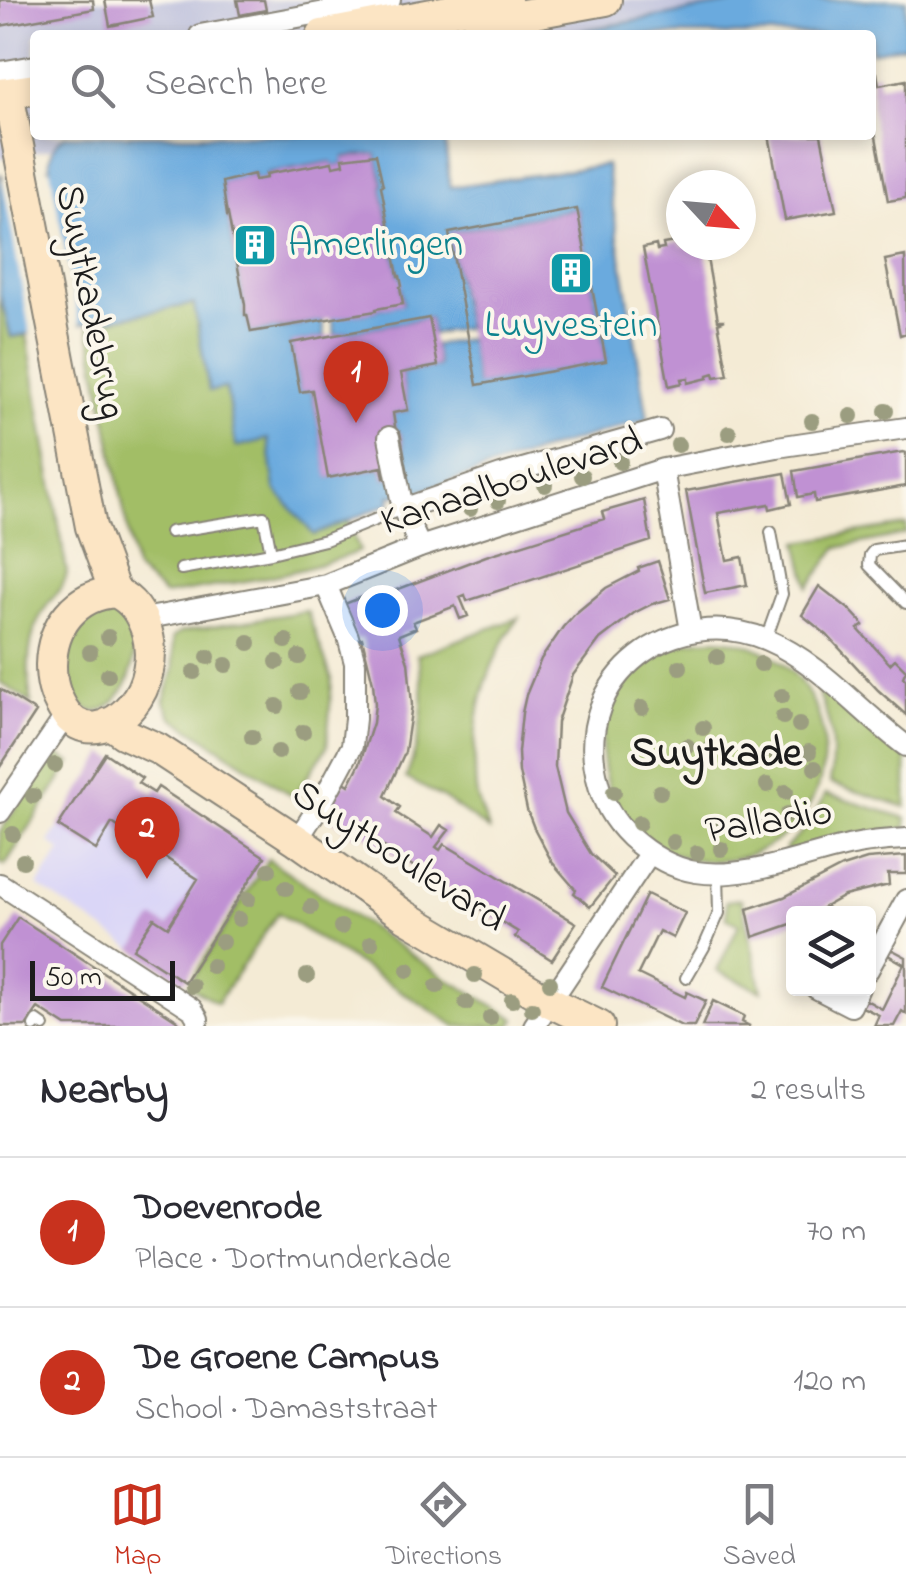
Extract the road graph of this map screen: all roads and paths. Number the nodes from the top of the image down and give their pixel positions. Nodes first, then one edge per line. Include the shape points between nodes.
1 (390, 0) edge
2 (506, 0) edge
3 (606, 0) edge
4 (313, 17) edge
5 (231, 30) edge
6 (449, 30) edge
7 (30, 74) edge
8 (13, 99) edge
9 (906, 428) edge
10 (660, 430) dead end
11 (389, 437) dead end
12 (662, 469) junction
13 (402, 502) junction
14 (170, 532) dead end
15 (771, 532) dead end
16 (906, 545) edge
17 (420, 547) junction
18 (271, 552) junction
19 (180, 569) dead end
20 (326, 585) junction
21 (101, 595) junction
22 (906, 603) edge
23 (143, 619) junction
24 (691, 630) junction
25 (766, 640) junction
26 (121, 714) junction
27 (66, 715) junction
28 (906, 746) edge
29 (0, 812) edge
30 (906, 839) edge
31 (297, 840) junction
32 (649, 854) junction
33 (718, 872) junction
34 (0, 884) edge
35 (906, 900) edge
36 (876, 951) edge
37 (686, 978) dead end
38 (832, 996) edge
39 (855, 996) edge
40 (542, 1014) edge
41 (34, 1026) edge
42 (44, 1026) edge
43 (197, 1026) edge
44 (598, 1026) edge

1 - 4 street
2 - 4 street
3 - 6 street
4 - 5 street
7 - 8 street
8 - 21 street, Suytkadebrug
9 - 12 street, Kanaalboulevard
10 - 13 street
11 - 13 street
12 - 17 street, Kanaalboulevard
12 - 24 street
13 - 17 street
13 - 18 lane via 325,540
14 - 18 lane via 264,517
15 - 25 lane via 782,594
16 - 22 lane via 870,555 870,564
17 - 20 street, Kanaalboulevard
18 - 19 lane
20 - 23 street, Kanaalboulevard
20 - 31 street via 355,663 356,719 352,746
21 - 23 street via 125,596
21 - 27 street via 76,606 52,646 53,692
23 - 26 street via 150,658 145,683
24 - 25 street, Palladio via 744,632
24 - 32 street, Palladio via 628,665 598,708 592,735 600,795 620,828
25 - 28 street, Palladio via 812,667
26 - 27 street via 94,729
26 - 31 street, Suytboulevard via 123,733
27 - 29 street
30 - 33 street, Palladio
31 - 40 street, Suytboulevard
32 - 33 street, Palladio via 697,872
32 - 40 street
33 - 37 lane via 719,913
34 - 43 street via 192,1009
35 - 36 street
38 - 39 street via 851,1006
40 - 44 street, Suytboulevard
41 - 42 lane

